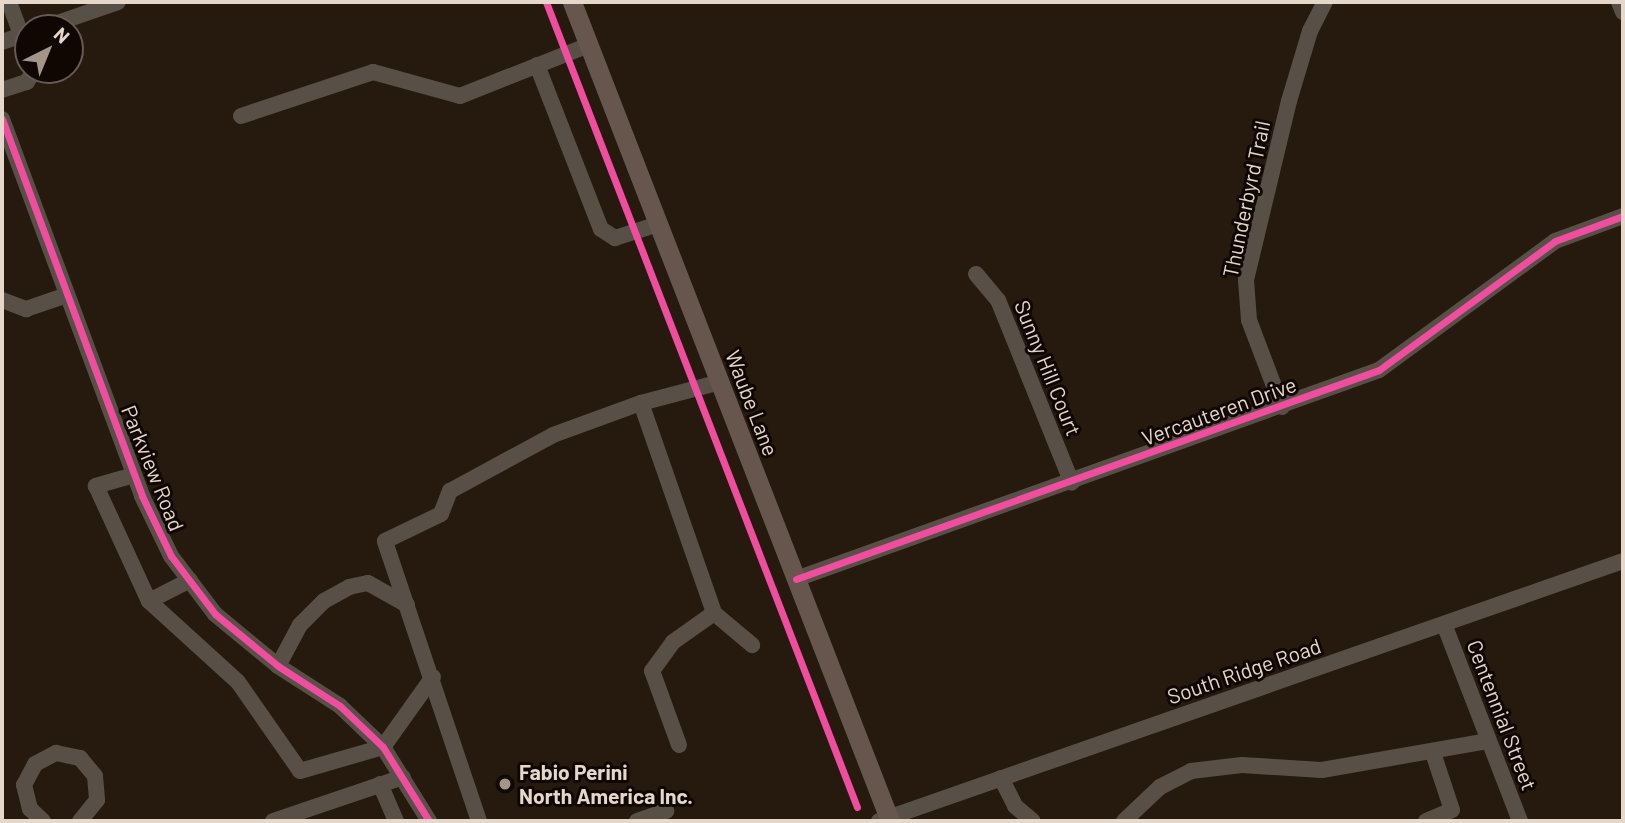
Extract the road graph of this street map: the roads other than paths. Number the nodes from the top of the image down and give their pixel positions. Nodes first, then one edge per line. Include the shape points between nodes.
1 (118, 2) edge
2 (572, 2) edge
3 (1325, 2) edge
4 (1619, 2) edge
5 (1623, 12) edge
6 (83, 14) edge
7 (589, 45) junction
8 (537, 65) junction
9 (21, 84) edge
10 (2, 90) edge
11 (241, 116) dead end
12 (3, 126) edge
13 (1623, 216) edge
14 (658, 224) junction
15 (976, 274) dead end
16 (67, 295) junction
17 (2, 300) edge
18 (720, 382) junction
19 (641, 403) junction
20 (1282, 407) junction
21 (134, 475) junction
22 (1072, 483) junction
23 (1623, 561) edge
24 (796, 579) junction
25 (190, 580) junction
26 (149, 601) junction
27 (407, 604) junction
28 (714, 613) junction
29 (1444, 624) junction
30 (752, 645) dead end
31 (278, 666) junction
32 (433, 677) junction
33 (1489, 741) junction
34 (678, 746) dead end
35 (383, 747) junction
36 (1433, 753) junction
37 (403, 777) junction
38 (1002, 778) junction
39 (380, 784) junction
40 (666, 811) dead end
41 (92, 818) edge
42 (886, 820) edge
43 (43, 821) edge
44 (273, 821) edge
45 (396, 821) edge
46 (429, 821) edge
47 (479, 821) edge
48 (636, 821) edge
49 (1033, 821) edge
50 (1124, 821) edge
51 (1426, 821) edge
52 (1520, 821) edge

1 - 6 street
2 - 7 main road, Waube Lane
3 - 20 street, Thunderbyrd Trail via 1310,31 1289,101 1246,280 1249,320
4 - 5 street
7 - 8 street
7 - 14 main road, Waube Lane
8 - 11 street via 460,96 373,72
8 - 14 street via 601,229 615,238
9 - 10 street
12 - 16 street, Parkview Road
13 - 20 street, Vercauteren Drive via 1555,241 1379,370
14 - 18 main road, Waube Lane
15 - 22 street, Sunny Hill Court via 998,300
16 - 17 street via 26,309
16 - 21 street, Parkview Road
18 - 19 street
18 - 24 main road, Waube Lane
19 - 27 street via 553,435 450,491 441,514 385,541
19 - 28 street
20 - 22 street, Vercauteren Drive
21 - 25 street, Parkview Road via 171,556
21 - 26 street via 96,486
22 - 24 street, Vercauteren Drive
23 - 29 street, South Ridge Road
24 - 42 main road, Waube Lane
25 - 26 street
25 - 31 street, Parkview Road via 215,614
26 - 35 street via 237,682 300,771
27 - 31 street via 368,583 349,587 324,601 300,625
27 - 32 street
28 - 30 street
28 - 34 street via 673,642 652,671
29 - 33 street, Centennial Street
29 - 38 street, South Ridge Road
31 - 35 street, Parkview Road via 340,706
32 - 35 street
32 - 47 street
33 - 36 street
33 - 52 street, Centennial Street
35 - 37 street, Parkview Road
36 - 50 street via 1322,771 1242,765 1191,771 1160,787
36 - 51 street via 1452,810
37 - 39 street
37 - 46 street, Parkview Road
38 - 42 street, South Ridge Road
38 - 49 street via 1015,806
39 - 44 street
39 - 45 street
40 - 48 street
41 - 43 street via 96,776 80,758 56,753 35,764 24,785 30,809

